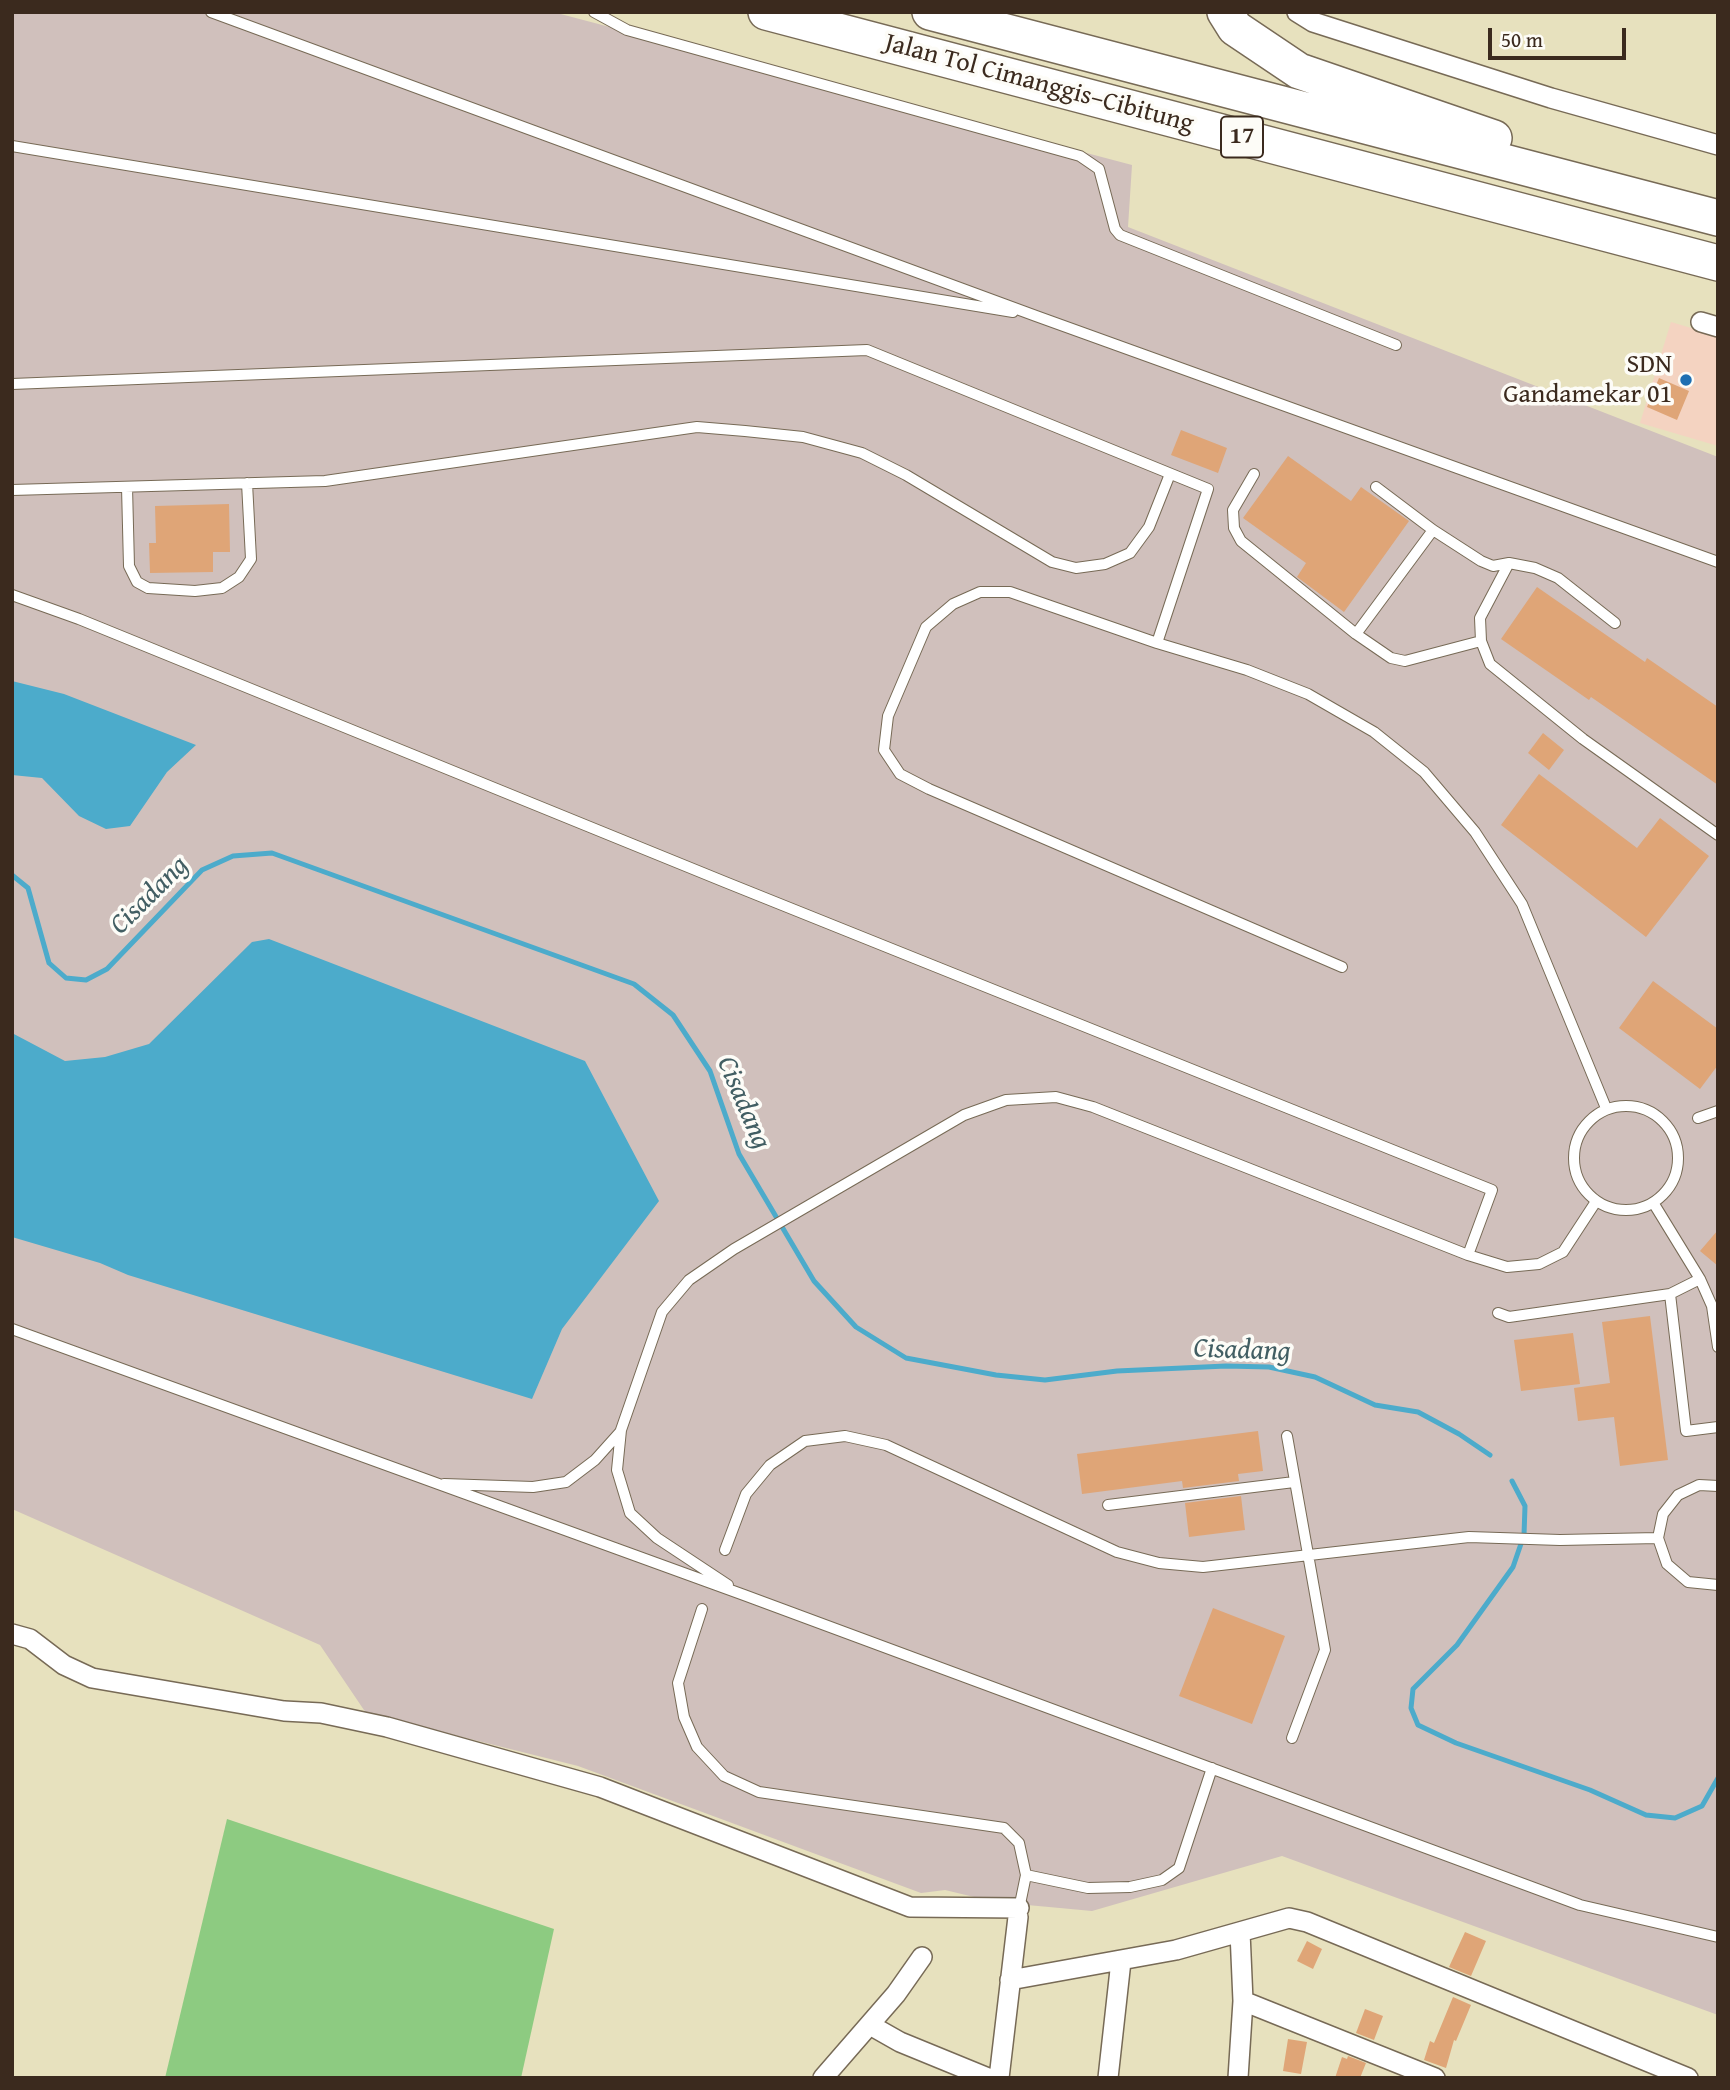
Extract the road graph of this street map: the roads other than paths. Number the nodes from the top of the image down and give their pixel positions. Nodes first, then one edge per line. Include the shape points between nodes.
1 (211, 12) edge
2 (594, 12) edge
3 (765, 12) edge
4 (930, 12) edge
5 (1226, 12) edge
6 (1297, 12) edge
7 (1718, 145) edge
8 (12, 146) edge
9 (1718, 216) edge
10 (1718, 263) edge
11 (1036, 316) junction
12 (1396, 345) dead end
13 (12, 384) edge
14 (1170, 474) junction
15 (1254, 474) dead end
16 (247, 483) junction
17 (127, 487) junction
18 (1376, 487) dead end
19 (12, 490) edge
20 (1433, 530) junction
21 (1718, 562) edge
22 (1509, 563) junction
23 (12, 595) edge
24 (1615, 623) dead end
25 (1356, 634) junction
26 (1481, 641) junction
27 (1157, 643) junction
28 (1718, 835) edge
29 (1342, 967) dead end
30 (1606, 1108) junction
31 (1718, 1111) edge
32 (1698, 1118) dead end
33 (1595, 1203) junction
34 (1654, 1204) junction
35 (1468, 1255) junction
36 (1700, 1279) junction
37 (1670, 1294) junction
38 (1498, 1313) dead end
39 (12, 1329) edge
40 (1717, 1331) edge
41 (1718, 1347) edge
42 (1718, 1427) edge
43 (621, 1430) junction
44 (1287, 1436) dead end
45 (1294, 1482) junction
46 (434, 1483) junction
47 (1718, 1486) edge
48 (1108, 1505) dead end
49 (1658, 1538) junction
50 (725, 1550) dead end
51 (1306, 1554) junction
52 (1718, 1585) edge
53 (744, 1595) junction
54 (702, 1609) dead end
55 (12, 1634) edge
56 (1292, 1738) dead end
57 (1212, 1768) junction
58 (1026, 1875) junction
59 (1019, 1912) junction
60 (1240, 1932) junction
61 (1718, 1937) edge
62 (922, 1957) dead end
63 (1121, 1961) junction
64 (1010, 1980) junction
65 (1243, 2001) junction
66 (870, 2025) junction
67 (823, 2078) edge
68 (988, 2078) edge
69 (999, 2078) edge
70 (1108, 2078) edge
71 (1238, 2078) edge
72 (1435, 2078) edge
73 (1688, 2078) edge

1 - 11 lane
2 - 12 lane via 627,30 1080,156 1098,169 1120,235
3 - 10 highway, Jalan Tol Cimanggis–Cibitung / 17
4 - 9 highway, Jalan Tol Cimanggis–Cibitung / 17
5 - 9 highway via 1235,28 1299,71
6 - 7 street via 1313,22 1551,98
8 - 11 lane
11 - 21 lane
13 - 14 lane via 867,351
14 - 16 lane via 1149,527 1130,552 1105,564 1076,568 1052,562 862,453 803,437 745,430 696,427 325,481
14 - 27 lane via 1208,489
15 - 25 lane via 1233,510 1234,528 1241,541
16 - 17 lane
16 - 17 lane via 251,559 239,577 222,588 195,591 148,588 137,582 129,566
17 - 19 lane
18 - 20 lane
20 - 22 lane via 1493,566
20 - 25 lane
22 - 24 lane via 1558,578
22 - 26 lane via 1480,618
23 - 35 lane via 1492,1190
25 - 26 lane via 1391,658 1405,661
26 - 28 lane via 1490,664
27 - 29 lane via 1010,592 980,592 953,604 926,627 888,716 884,750 900,774 929,789
27 - 30 lane via 1308,694 1374,732 1424,772 1475,832 1522,904
30 - 33 lane via 1583,1126 1572,1154 1577,1181
30 - 34 lane via 1632,1105 1656,1114 1673,1134 1679,1160 1672,1185
31 - 32 lane
33 - 34 lane via 1624,1212
33 - 35 lane via 1563,1252 1539,1264 1507,1267
34 - 36 lane
35 - 43 lane via 1093,1107 1056,1097 1006,1100 964,1115 689,1280 662,1312
36 - 37 lane
36 - 40 lane
37 - 38 lane via 1508,1317
37 - 42 lane via 1686,1431
39 - 46 lane
40 - 41 lane
43 - 46 lane via 595,1460 566,1482 533,1487
43 - 53 lane via 617,1470 630,1513 657,1538
44 - 45 lane
45 - 48 lane
45 - 51 lane
46 - 53 lane
47 - 49 lane via 1699,1485 1678,1495 1663,1514
49 - 51 lane via 1469,1537
49 - 52 lane via 1667,1564 1688,1582
50 - 51 lane via 746,1494 770,1465 805,1441 845,1436 886,1445 1127,1555 1203,1567
51 - 56 lane via 1325,1650
53 - 57 lane
54 - 58 lane via 678,1683 684,1717 697,1747 724,1776 759,1792 1004,1828 1019,1843
55 - 59 street via 30,1639 64,1665 92,1678 387,1727 600,1787 910,1907
57 - 58 lane via 1179,1868 1162,1880 1130,1887 1088,1888
57 - 61 lane via 1580,1905
58 - 59 lane
59 - 64 street
60 - 63 street
60 - 65 street
60 - 73 street via 1289,1918 1307,1923
62 - 66 street
63 - 64 street
63 - 70 street
64 - 69 street
65 - 71 street
65 - 72 street
66 - 67 street
66 - 68 street

